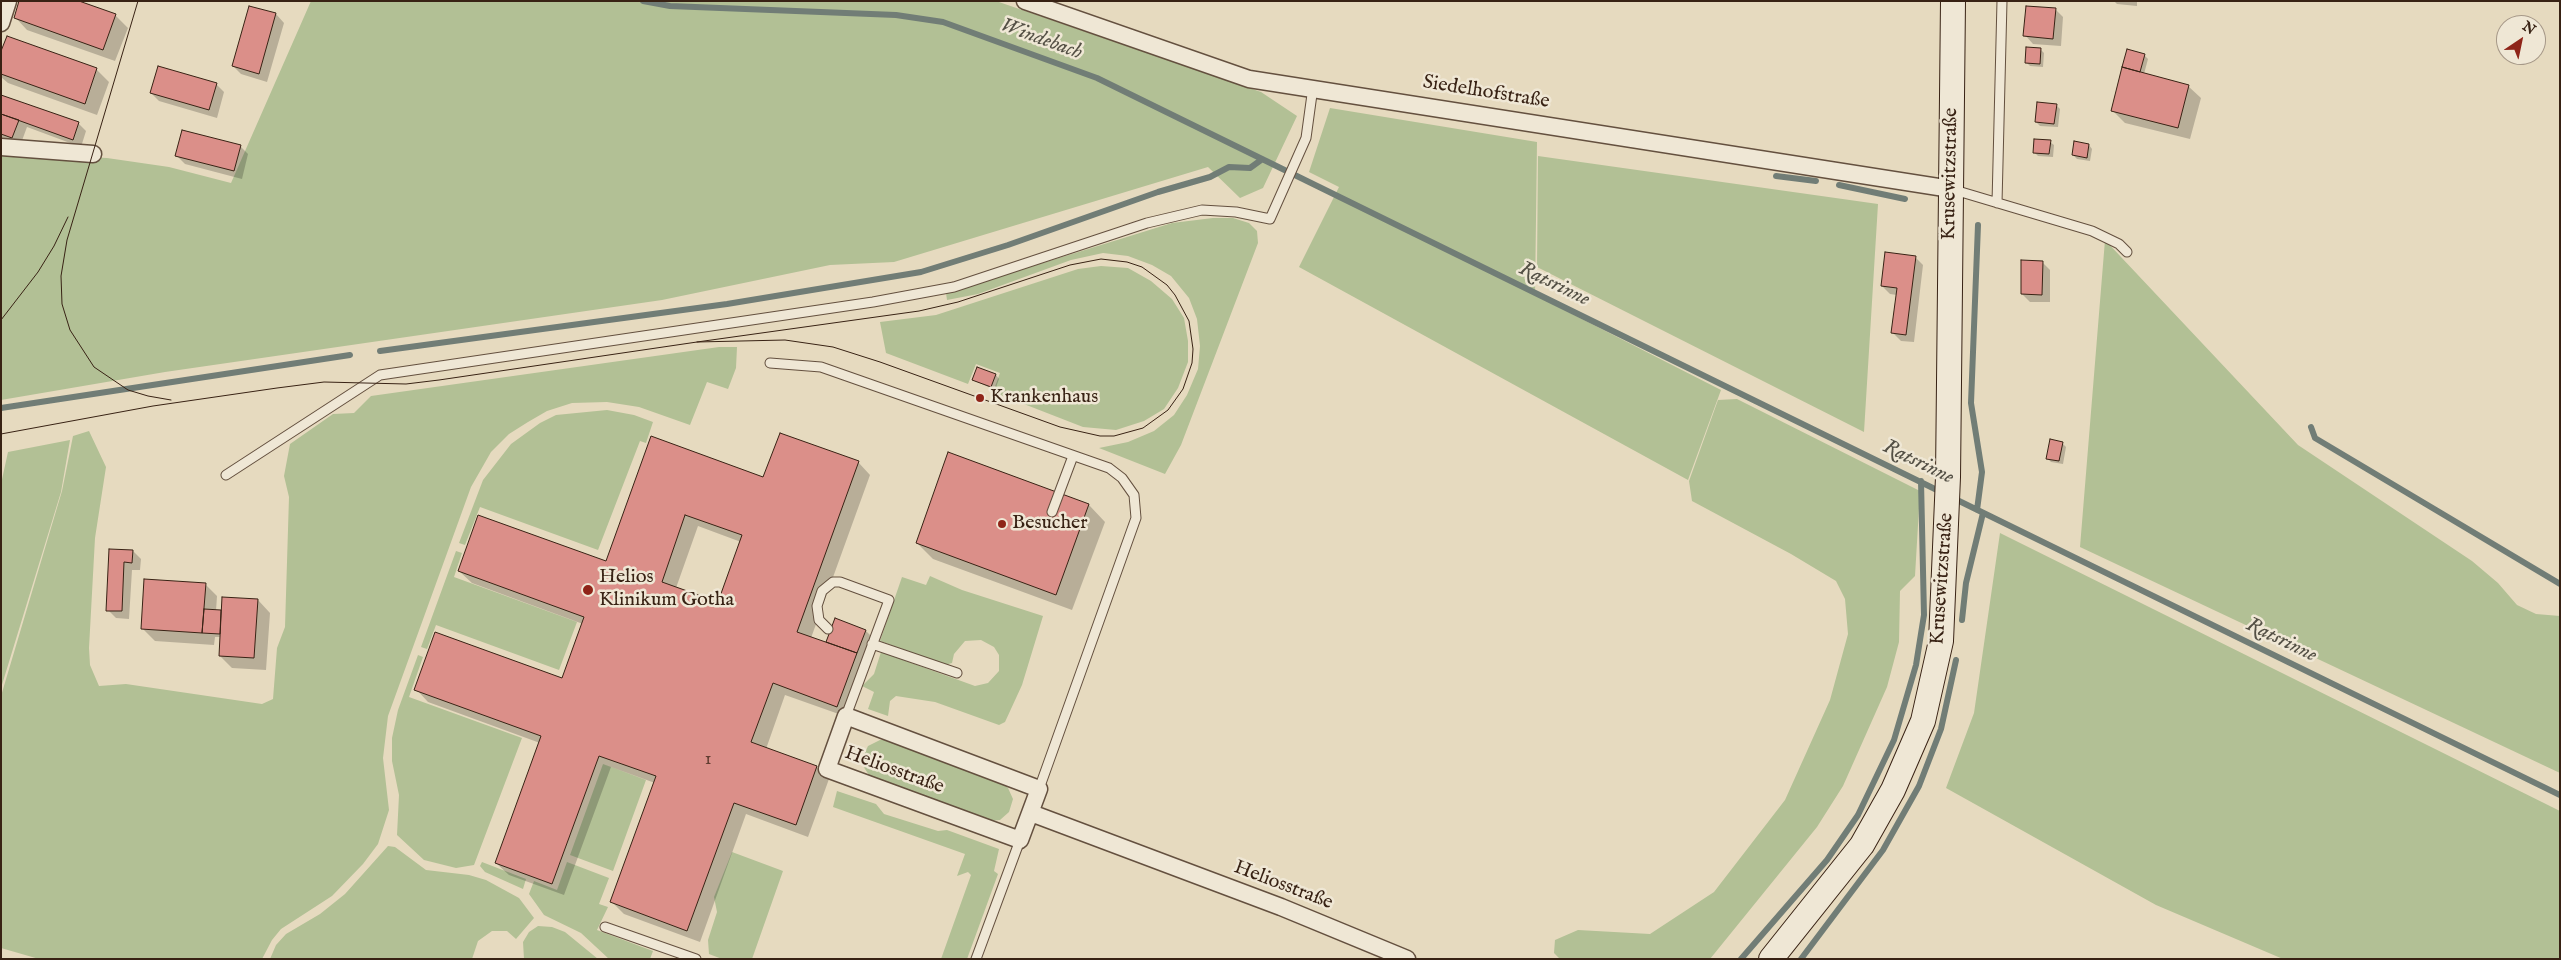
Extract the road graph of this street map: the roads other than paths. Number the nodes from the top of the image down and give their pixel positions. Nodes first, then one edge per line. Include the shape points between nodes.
1 (8, 1) edge
2 (1024, 1) edge
3 (1953, 1) edge
4 (2002, 1) edge
5 (1, 23) edge
6 (1313, 88) junction
7 (1, 147) edge
8 (93, 154) dead end
9 (1951, 188) junction
10 (1997, 203) junction
11 (2127, 252) dead end
12 (770, 363) dead end
13 (1073, 456) junction
14 (226, 475) dead end
15 (1052, 512) dead end
16 (828, 629) dead end
17 (872, 644) junction
18 (957, 673) dead end
19 (846, 716) junction
20 (1039, 789) junction
21 (1031, 813) junction
22 (1020, 840) junction
23 (605, 927) dead end
24 (696, 959) edge
25 (976, 959) edge
26 (1407, 959) edge
27 (1771, 959) edge

1 - 5 street
2 - 6 street, Siedelhofstraße via 1249,78
3 - 9 main road, Krusewitzstraße
4 - 10 lane
6 - 9 street, Siedelhofstraße
6 - 14 lane via 1306,138 1270,219 1202,210 1147,223 954,287 873,302 380,375
7 - 8 street
9 - 10 lane
9 - 27 main road, Krusewitzstraße via 1948,477 1941,641 1924,721 1893,790 1862,845
10 - 11 lane via 2106,236
12 - 13 lane via 821,367
13 - 15 lane
13 - 20 lane via 1109,468 1122,478 1134,495 1136,518
16 - 17 lane via 819,620 817,606 822,591 840,582 889,600
17 - 18 lane
17 - 19 lane
19 - 20 street, Heliosstraße
19 - 22 street, Heliosstraße via 827,769
20 - 21 street
21 - 22 street
21 - 26 street, Heliosstraße via 1281,907
22 - 25 lane
23 - 24 lane

